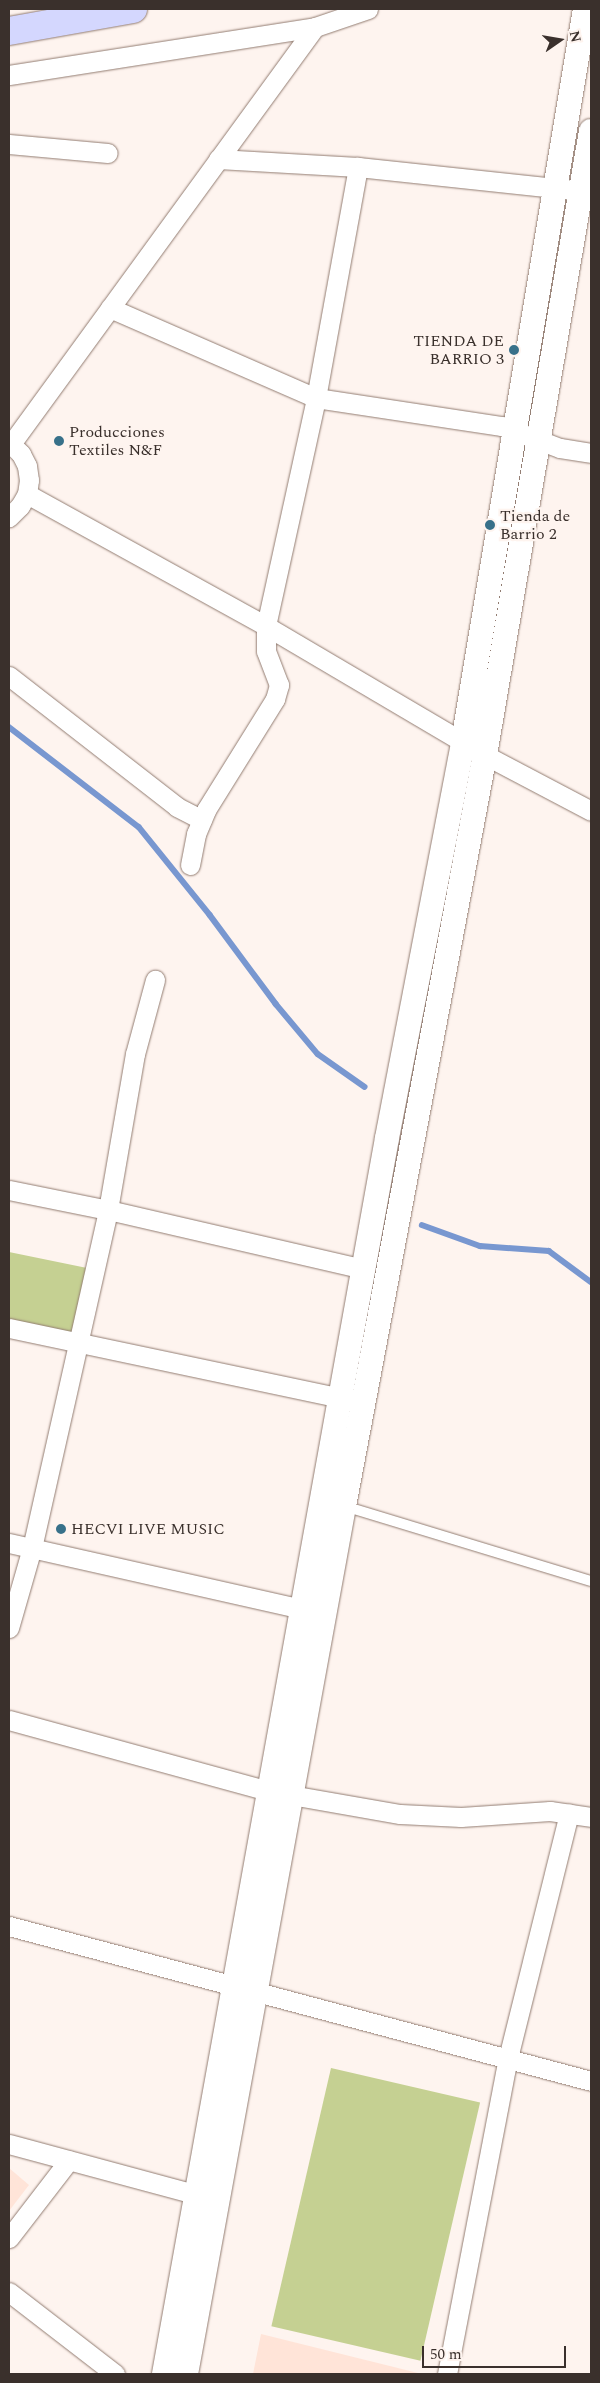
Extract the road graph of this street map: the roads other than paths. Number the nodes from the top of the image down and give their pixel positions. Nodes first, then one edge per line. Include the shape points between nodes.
1 (133, 9) edge
2 (368, 9) edge
3 (585, 9) edge
4 (315, 27) junction
5 (9, 31) edge
6 (9, 75) edge
7 (591, 131) edge
8 (9, 144) edge
9 (108, 153) dead end
10 (218, 159) junction
11 (358, 168) junction
12 (555, 188) junction
13 (581, 191) junction
14 (110, 308) junction
15 (316, 398) junction
16 (515, 431) junction
17 (539, 440) junction
18 (10, 443) edge
19 (591, 453) edge
20 (27, 494) junction
21 (9, 517) edge
22 (266, 626) junction
23 (9, 676) edge
24 (463, 742) junction
25 (485, 755) junction
26 (591, 811) edge
27 (202, 820) junction
28 (190, 865) dead end
29 (155, 980) dead end
30 (9, 1190) edge
31 (108, 1210) junction
32 (364, 1269) junction
33 (9, 1328) edge
34 (78, 1341) junction
35 (341, 1396) junction
36 (363, 1403) junction
37 (344, 1506) junction
38 (9, 1543) edge
39 (32, 1548) junction
40 (591, 1581) edge
41 (314, 1612) junction
42 (9, 1628) edge
43 (9, 1720) edge
44 (268, 1791) junction
45 (292, 1796) junction
46 (569, 1814) junction
47 (591, 1817) edge
48 (9, 1926) edge
49 (232, 1987) junction
50 (255, 1993) junction
51 (508, 2058) junction
52 (591, 2081) edge
53 (9, 2144) edge
54 (69, 2160) junction
55 (207, 2197) junction
56 (9, 2238) edge
57 (9, 2292) edge
58 (115, 2374) edge
59 (164, 2374) edge
60 (186, 2374) edge
61 (448, 2374) edge

1 - 5 highway
2 - 4 street
3 - 12 street
4 - 6 street
4 - 10 street
7 - 13 street
8 - 9 street
10 - 11 street
10 - 14 street
11 - 12 street
11 - 15 street
12 - 13 street
12 - 16 street
13 - 17 street
14 - 15 street
14 - 18 street
15 - 16 street via 502,426
15 - 22 street
16 - 17 street
16 - 24 street
17 - 19 street via 560,448
17 - 25 street
18 - 20 street via 27,466
20 - 21 street
20 - 22 street
22 - 24 street
22 - 27 street via 266,651 278,685 275,699
23 - 27 street via 177,807
24 - 25 street
24 - 32 street
25 - 26 street
25 - 36 street
27 - 28 street
29 - 31 street via 135,1054
30 - 31 street
31 - 32 street
31 - 34 street
32 - 35 street
33 - 34 street
34 - 35 street
34 - 39 street
35 - 36 street
35 - 41 street
36 - 37 street
37 - 40 lane
37 - 41 street
38 - 39 street
39 - 41 street
39 - 42 street
41 - 44 street
41 - 45 street
43 - 44 street
44 - 45 street
44 - 49 street
45 - 46 street via 400,1814 462,1817 550,1811
45 - 50 street
46 - 47 street
46 - 51 street
48 - 49 street
49 - 50 street
49 - 55 street
50 - 51 street
50 - 55 street
51 - 52 street
51 - 61 street
53 - 54 street
54 - 55 street
54 - 56 street
55 - 59 street
55 - 60 street
57 - 58 street

